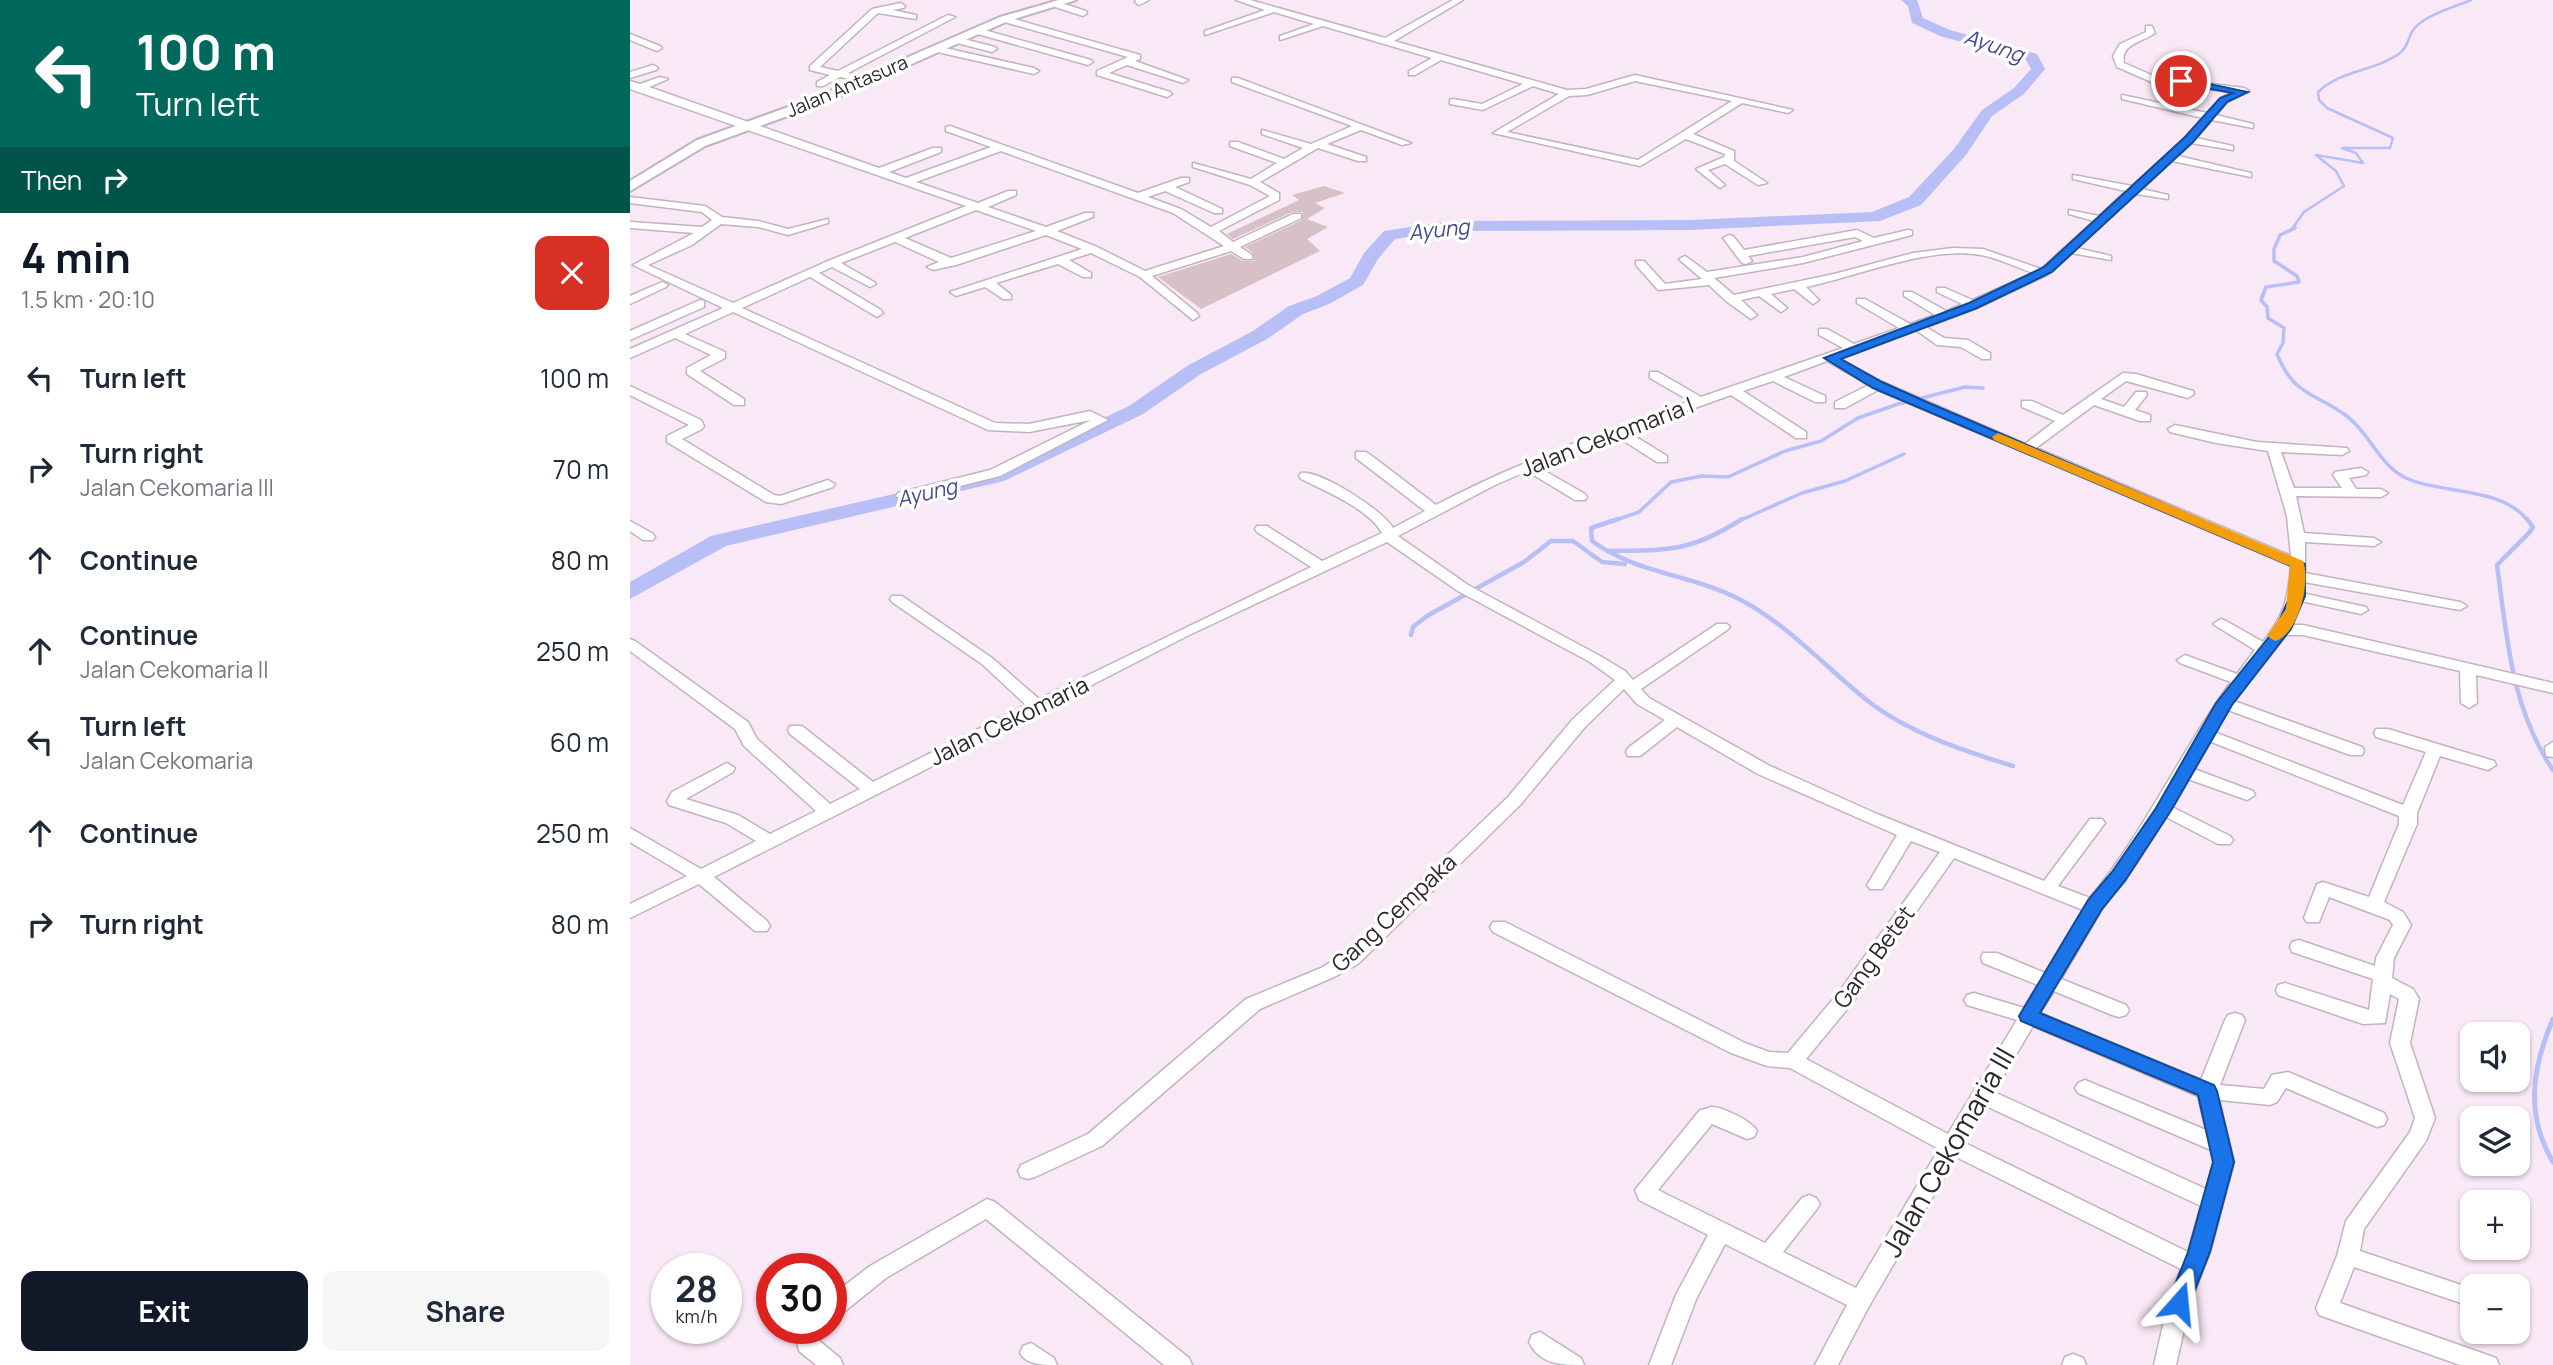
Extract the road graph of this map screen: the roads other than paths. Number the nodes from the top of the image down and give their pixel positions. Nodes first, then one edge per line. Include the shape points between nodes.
1 (1071, 0) edge
2 (1240, 0) edge
3 (1459, 0) edge
4 (1055, 4) junction
5 (1274, 5) edge
6 (901, 6) dead end
7 (877, 11) junction
8 (1083, 13) dead end
9 (913, 17) dead end
10 (951, 17) dead end
11 (1004, 19) junction
12 (1321, 24) junction
13 (2150, 28) dead end
14 (977, 31) junction
15 (1208, 33) dead end
16 (630, 37) edge
17 (1283, 38) dead end
18 (956, 40) junction
19 (1385, 42) junction
20 (657, 48) dead end
21 (936, 48) junction
22 (992, 49) dead end
23 (919, 56) junction
24 (1438, 58) junction
25 (1088, 62) dead end
26 (1127, 62) junction
27 (653, 68) dead end
28 (1034, 71) dead end
29 (992, 72) dead end
30 (1412, 73) dead end
31 (630, 75) edge
32 (840, 75) junction
33 (663, 79) dead end
34 (864, 80) junction
35 (1183, 80) dead end
36 (1235, 80) dead end
37 (820, 83) dead end
38 (1530, 84) junction
39 (633, 87) edge
40 (1567, 93) junction
41 (1167, 94) dead end
42 (2125, 97) dead end
43 (1741, 100) junction
44 (1453, 102) dead end
45 (1788, 110) dead end
46 (2207, 117) junction
47 (748, 126) junction
48 (2249, 126) dead end
49 (1359, 127) junction
50 (950, 129) dead end
51 (1266, 132) dead end
52 (1686, 135) junction
53 (2189, 139) junction
54 (1406, 143) dead end
55 (1234, 144) dead end
56 (1314, 146) junction
57 (999, 148) junction
58 (2229, 148) dead end
59 (937, 150) dead end
60 (2170, 157) junction
61 (1362, 159) dead end
62 (1728, 159) junction
63 (1284, 162) junction
64 (1196, 165) dead end
65 (879, 172) junction
66 (2247, 175) dead end
67 (2077, 177) dead end
68 (1185, 180) dead end
69 (908, 181) junction
70 (1254, 183) junction
71 (1762, 183) dead end
72 (1720, 185) dead end
73 (630, 187) edge
74 (1167, 188) junction
75 (2133, 190) junction
76 (1012, 193) dead end
77 (2164, 197) dead end
78 (1136, 198) junction
79 (630, 200) edge
80 (975, 205) junction
81 (1218, 211) dead end
82 (2073, 212) dead end
83 (1089, 215) dead end
84 (1297, 216) dead end
85 (719, 220) junction
86 (2103, 220) junction
87 (824, 221) dead end
88 (923, 221) dead end
89 (630, 225) edge
90 (705, 231) junction
91 (1211, 231) junction
92 (1048, 232) junction
93 (1908, 233) dead end
94 (1729, 238) dead end
95 (897, 239) junction
96 (1873, 242) junction
97 (1232, 247) junction
98 (1093, 249) junction
99 (2072, 250) junction
100 (1740, 254) junction
101 (1248, 257) dead end
102 (2107, 258) dead end
103 (1159, 260) dead end
104 (1685, 260) dead end
105 (1062, 261) junction
106 (832, 263) junction
107 (952, 263) junction
108 (1640, 263) dead end
109 (933, 267) dead end
110 (1130, 268) junction
111 (1753, 268) junction
112 (630, 271) edge
113 (811, 273) junction
114 (2043, 273) junction
115 (1087, 275) dead end
116 (1144, 275) junction
117 (1707, 279) junction
118 (870, 284) dead end
119 (989, 284) junction
120 (662, 285) junction
121 (1797, 285) junction
122 (1941, 290) dead end
123 (956, 292) dead end
124 (1762, 293) junction
125 (1908, 294) dead end
126 (1007, 297) dead end
127 (1730, 299) junction
128 (630, 300) edge
129 (1813, 300) dead end
130 (1861, 301) dead end
131 (700, 304) junction
132 (1973, 305) junction
133 (1781, 307) dead end
134 (727, 311) junction
135 (877, 313) dead end
136 (1751, 315) dead end
137 (1193, 316) dead end
138 (1945, 316) junction
139 (1912, 327) junction
140 (1823, 332) dead end
141 (674, 333) junction
142 (630, 336) edge
143 (1854, 349) junction
144 (630, 354) edge
145 (1986, 356) dead end
146 (1830, 358) junction
147 (1654, 375) dead end
148 (1775, 377) junction
149 (1878, 385) junction
150 (630, 390) edge
151 (1732, 390) junction
152 (2188, 394) dead end
153 (2141, 395) dead end
154 (1819, 399) dead end
155 (2091, 400) junction
156 (739, 401) dead end
157 (1700, 402) junction
158 (2027, 404) dead end
159 (1840, 405) dead end
160 (2126, 412) junction
161 (2145, 418) dead end
162 (2065, 421) junction
163 (2175, 429) dead end
164 (1618, 431) junction
165 (1801, 435) dead end
166 (2028, 448) junction
167 (2274, 450) junction
168 (2342, 451) dead end
169 (1361, 455) dead end
170 (1662, 459) dead end
171 (1527, 466) junction
172 (2361, 472) dead end
173 (1306, 476) dead end
174 (828, 484) dead end
175 (2290, 492) junction
176 (2351, 492) junction
177 (2381, 493) dead end
178 (903, 496) dead end
179 (1580, 497) dead end
180 (1435, 511) junction
181 (630, 526) edge
182 (1262, 529) dead end
183 (1391, 534) junction
184 (648, 537) dead end
185 (2298, 537) junction
186 (2374, 542) dead end
187 (1321, 567) junction
188 (2298, 570) junction
189 (2297, 596) junction
190 (897, 600) dead end
191 (2460, 606) dead end
192 (2361, 611) dead end
193 (2221, 624) dead end
194 (1722, 627) dead end
195 (2283, 629) junction
196 (630, 644) edge
197 (2266, 650) junction
198 (2185, 660) dead end
199 (2468, 667) junction
200 (2240, 680) junction
201 (1628, 684) junction
202 (2546, 686) edge
203 (2224, 703) junction
204 (2469, 703) dead end
205 (1039, 708) junction
206 (1676, 720) junction
207 (796, 730) dead end
208 (2382, 733) dead end
209 (2205, 734) junction
210 (2435, 749) junction
211 (2357, 751) dead end
212 (1634, 752) dead end
213 (2488, 765) dead end
214 (727, 768) dead end
215 (2186, 772) junction
216 (871, 789) junction
217 (2247, 795) dead end
218 (2164, 809) junction
219 (828, 812) junction
220 (2408, 813) junction
221 (2096, 823) dead end
222 (1908, 832) junction
223 (630, 834) edge
224 (2224, 840) dead end
225 (768, 841) junction
226 (1951, 850) junction
227 (702, 877) junction
228 (1876, 884) dead end
229 (2046, 890) junction
230 (2095, 905) junction
231 (2374, 905) junction
232 (630, 912) edge
233 (2313, 918) dead end
234 (761, 926) dead end
235 (1499, 927) dead end
236 (2299, 947) dead end
237 (1990, 958) dead end
238 (2384, 979) junction
239 (2047, 981) junction
240 (2285, 990) dead end
241 (1974, 1000) dead end
242 (2119, 1010) dead end
243 (2028, 1016) junction
244 (2235, 1020) dead end
245 (1793, 1061) junction
246 (2085, 1088) dead end
247 (2207, 1091) junction
248 (1981, 1095) junction
249 (2377, 1119) dead end
250 (1748, 1131) dead end
251 (2220, 1145) junction
252 (1952, 1146) junction
253 (1028, 1171) dead end
254 (2213, 1202) junction
255 (1810, 1204) dead end
256 (1720, 1233) junction
257 (1766, 1256) junction
258 (2348, 1256) junction
259 (2192, 1264) junction
260 (2460, 1294) edge
261 (847, 1296) edge
262 (1860, 1301) junction
263 (1539, 1342) dead end
264 (807, 1344) edge
265 (832, 1365) edge
266 (1181, 1365) edge
267 (1573, 1365) edge
268 (1660, 1365) edge
269 (1826, 1365) edge
270 (2165, 1365) edge
271 (2488, 1365) edge

1 - 4 main road, Jalan Antasura
2 - 5 street
3 - 19 street
4 - 8 street
4 - 11 main road, Jalan Antasura
5 - 12 street
5 - 15 street
6 - 7 street
7 - 9 street
7 - 32 street via 813,68
10 - 32 street
11 - 14 main road, Jalan Antasura
11 - 26 street via 1137,58
12 - 17 street
12 - 19 street
13 - 46 street, Jalan Cekomaria I via 2151,33 2123,46 2120,65 2154,80 2244,92 2224,100
14 - 18 main road, Jalan Antasura
14 - 25 street
16 - 20 street
18 - 21 main road, Jalan Antasura
18 - 22 street
19 - 24 street
21 - 23 main road, Jalan Antasura
21 - 28 street
23 - 29 street
23 - 34 main road, Jalan Antasura
24 - 30 street
24 - 38 street
26 - 35 street
26 - 41 street via 1100,73
27 - 31 street
32 - 34 street
32 - 37 street
33 - 39 street
34 - 47 main road, Jalan Antasura
36 - 49 street
38 - 40 street
38 - 44 street via 1484,107
39 - 47 street
40 - 43 street via 1595,92 1635,78
40 - 52 street via 1495,136 1642,163
42 - 46 street
43 - 45 street
43 - 52 street
46 - 48 street
46 - 53 street, Jalan Cekomaria I
47 - 65 street
47 - 73 main road, Jalan Antasura via 692,148
49 - 54 street
49 - 56 street
50 - 57 street
51 - 56 street
52 - 62 street via 1730,153
53 - 58 street
53 - 60 street, Jalan Cekomaria I
55 - 63 street
56 - 61 street
56 - 63 street
57 - 69 street
57 - 78 street
59 - 65 street
60 - 66 street
60 - 75 street, Jalan Cekomaria I
62 - 71 street
62 - 72 street via 1701,169
63 - 70 street
64 - 70 street
65 - 69 street
67 - 75 street
68 - 74 street
69 - 80 street
70 - 91 street via 1275,198
74 - 78 street
74 - 81 street
75 - 77 street
75 - 86 street, Jalan Cekomaria I
76 - 80 street
78 - 91 street via 1177,211
79 - 85 street via 705,209
80 - 88 street
80 - 92 street
80 - 95 street
82 - 86 street
83 - 92 street
84 - 97 street
85 - 87 street via 788,232
85 - 90 street
86 - 99 street, Jalan Cekomaria I
89 - 90 street
90 - 134 street via 639,265
91 - 97 street
92 - 98 street
92 - 107 street
93 - 96 street
94 - 100 street
95 - 106 street
95 - 107 street
96 - 100 street via 1857,233
96 - 111 street
97 - 101 street
97 - 116 street
98 - 105 street
98 - 110 street
99 - 102 street
99 - 114 street, Jalan Cekomaria I
100 - 111 street
103 - 110 street
104 - 117 street
105 - 115 street
105 - 119 street
106 - 113 street
106 - 118 street
107 - 109 street
108 - 117 street via 1662,288
110 - 116 street
111 - 117 street
112 - 120 street
113 - 134 street
113 - 135 street
114 - 121 street via 1968,250 1913,256
114 - 132 street, Jalan Cekomaria I
116 - 137 street
117 - 127 street
119 - 123 street
119 - 126 street
120 - 128 street
120 - 131 street
121 - 124 street
121 - 129 street
122 - 132 street
124 - 127 street
124 - 133 street
125 - 138 street
127 - 136 street
130 - 139 street
131 - 134 street
131 - 142 street
132 - 138 street, Jalan Cekomaria I
134 - 141 street
134 - 178 street via 993,427 1029,428 1090,415 1101,420 995,473
138 - 139 street, Jalan Cekomaria I
139 - 143 street, Jalan Cekomaria I
139 - 145 street via 1941,342 1962,342
140 - 143 street
141 - 144 street
141 - 156 street via 721,355 691,371
143 - 146 street, Jalan Cekomaria I
146 - 148 street, Jalan Cekomaria I
146 - 149 street
147 - 157 street
148 - 151 street, Jalan Cekomaria I
148 - 154 street
149 - 159 street
149 - 166 street
150 - 174 street via 698,425 666,436 776,500
151 - 157 street, Jalan Cekomaria I
151 - 165 street
152 - 155 street via 2126,377
153 - 160 street
155 - 160 street
155 - 162 street
157 - 164 street, Jalan Cekomaria I
158 - 162 street
160 - 161 street
162 - 166 street
163 - 167 street
164 - 170 street
164 - 171 street, Jalan Cekomaria I
166 - 188 street
167 - 168 street
167 - 175 street
169 - 180 street
171 - 179 street
171 - 180 street, Jalan Cekomaria I
172 - 176 street via 2340,475
173 - 183 street via 1349,498 1383,522
175 - 176 street
175 - 185 street
176 - 177 street
180 - 183 street, Jalan Cekomaria I
181 - 184 street
182 - 187 street
183 - 187 street, Jalan Cekomaria
183 - 201 street via 1394,542 1467,590 1595,659
185 - 186 street
185 - 188 street
187 - 205 street, Jalan Cekomaria
188 - 189 street
188 - 191 street
189 - 192 street
189 - 195 street, Jalan Cekomaria III
190 - 205 street via 987,662
193 - 197 street
194 - 201 street, Gang Cempaka
195 - 197 street, Jalan Cekomaria III
195 - 199 street
196 - 219 street via 742,726 750,742
197 - 200 street, Jalan Cekomaria III
198 - 200 street
199 - 202 street
199 - 204 street
200 - 203 street, Jalan Cekomaria III
201 - 206 street via 1643,701
201 - 253 street, Gang Cempaka via 1579,723 1514,801 1351,959 1329,975 1276,990 1253,1004 1094,1139
203 - 209 street, Jalan Cekomaria III
203 - 211 street
205 - 216 street, Jalan Cekomaria
206 - 212 street
206 - 222 street via 1764,770
207 - 216 street
208 - 210 street
209 - 215 street, Jalan Cekomaria III
209 - 220 street
210 - 213 street
210 - 220 street
214 - 225 street via 675,801 732,819
215 - 217 street
215 - 218 street, Jalan Cekomaria III
216 - 219 street, Jalan Cekomaria
218 - 224 street
218 - 230 street, Jalan Cekomaria III
219 - 225 street, Jalan Cekomaria
220 - 231 street via 2408,824
221 - 229 street
222 - 226 street
222 - 228 street
223 - 227 street
225 - 227 street, Jalan Cekomaria
226 - 229 street
226 - 245 street, Gang Betet via 1846,997
227 - 232 street, Jalan Cekomaria
227 - 234 street
229 - 230 street
230 - 239 street, Jalan Cekomaria III
231 - 233 street via 2326,888 2320,890
231 - 238 street via 2397,916 2402,925 2385,958
235 - 245 street via 1747,1052
236 - 238 street
237 - 239 street
238 - 240 street via 2377,1019
238 - 258 street via 2409,999 2400,1043 2425,1118 2419,1135 2354,1227
239 - 242 street
239 - 243 street, Jalan Cekomaria III
241 - 243 street
243 - 247 street
243 - 248 street, Jalan Cekomaria III
244 - 247 street
245 - 252 street
246 - 251 street
247 - 249 street via 2270,1097 2279,1080 2288,1080
247 - 251 street
248 - 252 street, Jalan Cekomaria III
248 - 254 street
250 - 256 street via 1707,1116 1646,1190 1650,1199
251 - 254 street via 2224,1162
252 - 259 street
252 - 262 street, Jalan Cekomaria III
254 - 259 street
255 - 257 street
256 - 257 street
256 - 268 street via 1687,1295
257 - 262 street
258 - 260 street
258 - 271 street via 2327,1308
259 - 270 street
261 - 266 street via 878,1272 986,1208
262 - 269 street, Jalan Cekomaria III
263 - 267 street
264 - 265 street

